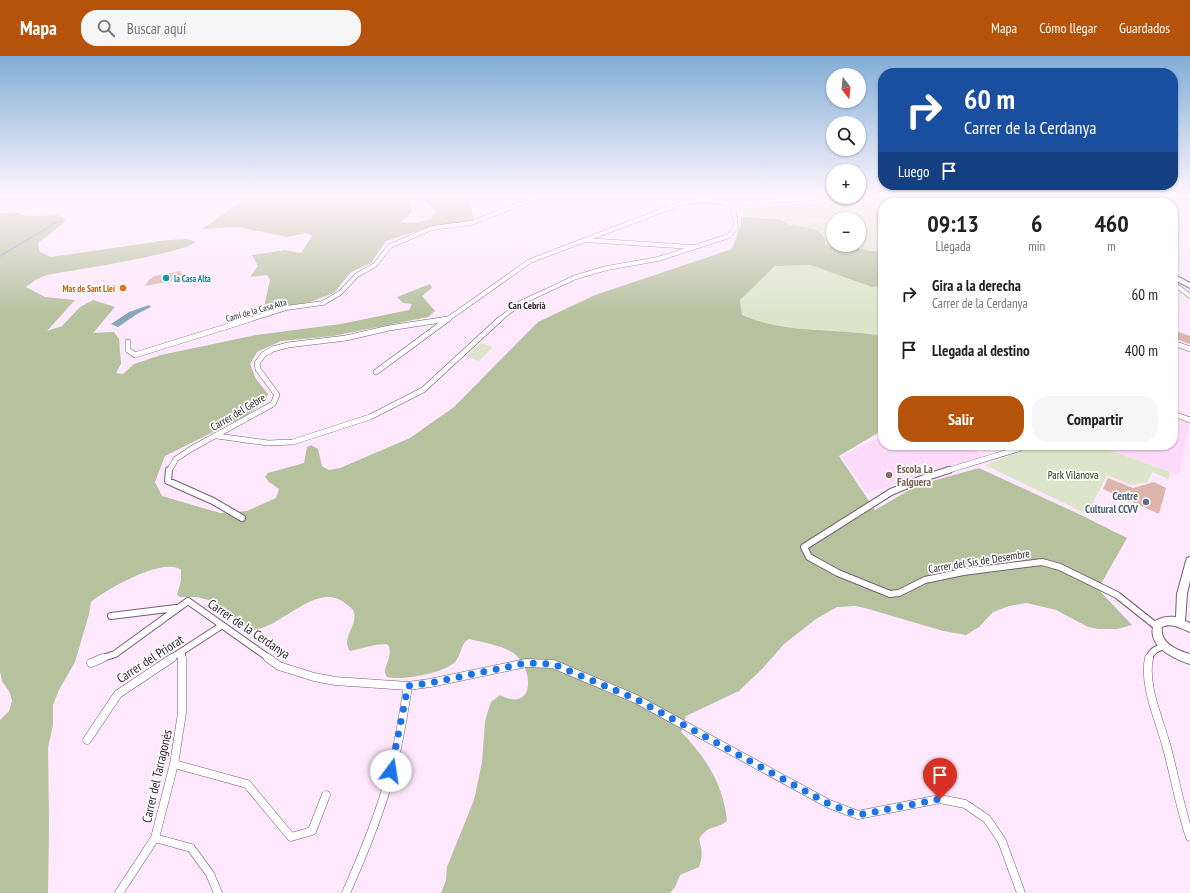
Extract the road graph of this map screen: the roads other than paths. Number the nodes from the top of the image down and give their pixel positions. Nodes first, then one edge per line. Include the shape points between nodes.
1 (414, 236) edge
2 (593, 236) edge
3 (729, 236) edge
4 (582, 240) junction
5 (697, 247) junction
6 (1178, 279) edge
7 (1189, 286) edge
8 (1178, 288) edge
9 (1190, 296) edge
10 (448, 319) junction
11 (128, 342) dead end
12 (1178, 345) edge
13 (1190, 349) edge
14 (376, 372) dead end
15 (1178, 416) edge
16 (1190, 420) edge
17 (217, 436) junction
18 (1015, 450) edge
19 (242, 518) dead end
20 (1190, 561) edge
21 (178, 608) junction
22 (111, 616) dead end
23 (1180, 622) junction
24 (221, 626) junction
25 (1156, 626) junction
26 (1190, 628) edge
27 (1164, 646) junction
28 (182, 653) junction
29 (1190, 659) edge
30 (91, 663) dead end
31 (408, 686) junction
32 (88, 740) dead end
33 (174, 764) junction
34 (326, 795) dead end
35 (1190, 837) edge
36 (155, 838) junction
37 (119, 893) edge
38 (218, 893) edge
39 (346, 893) edge
40 (1021, 893) edge

1 - 11 street, Camí de la Casa Alta via 390,246 375,265 356,275 350,285 323,303 286,308 135,355 129,351
2 - 4 street, Carrer del Gebre
3 - 5 street
4 - 5 street
4 - 10 street, Carrer del Gebre via 530,261
5 - 17 street via 658,259 607,268 576,277 518,304 423,390 370,417 294,442 268,443
6 - 7 street
8 - 9 street
10 - 14 street, Carrer del Gebre
10 - 17 street, Carrer del Gebre via 346,338 288,345 264,354 257,363 258,369 277,395 273,404
12 - 13 street
15 - 16 street
17 - 19 street, Carrer del Gebre via 176,459 169,469 168,481 178,488 220,504
18 - 25 street, Carrer del Sis de Desembre via 924,478 891,492 804,547 809,557 838,573 890,594 898,593 925,580 1042,562 1060,567 1117,595
20 - 23 street via 1182,594
21 - 22 street
21 - 24 street, Carrer de la Cerdanya via 188,601
21 - 30 street via 115,654
23 - 25 street via 1165,620
23 - 26 street
24 - 28 street, Carrer del Priorat
24 - 31 street, Carrer de la Cerdanya via 279,666 335,681
25 - 27 street via 1156,633
27 - 29 street via 1180,657
27 - 35 street via 1154,650 1147,669 1182,817
28 - 32 street, Carrer del Priorat via 118,694
28 - 33 street, Carrer del Tarragonès via 182,713
31 - 39 street via 395,758 380,809 364,854
31 - 40 street, Carrer de la Cerdanya via 526,663 553,664 636,699 829,804 858,815 940,799 966,804 987,819 1002,841
33 - 34 street via 247,784 291,837 312,831
33 - 36 street, Carrer del Tarragonès
36 - 37 street, Carrer del Tarragonès
36 - 38 street via 191,848 210,874

